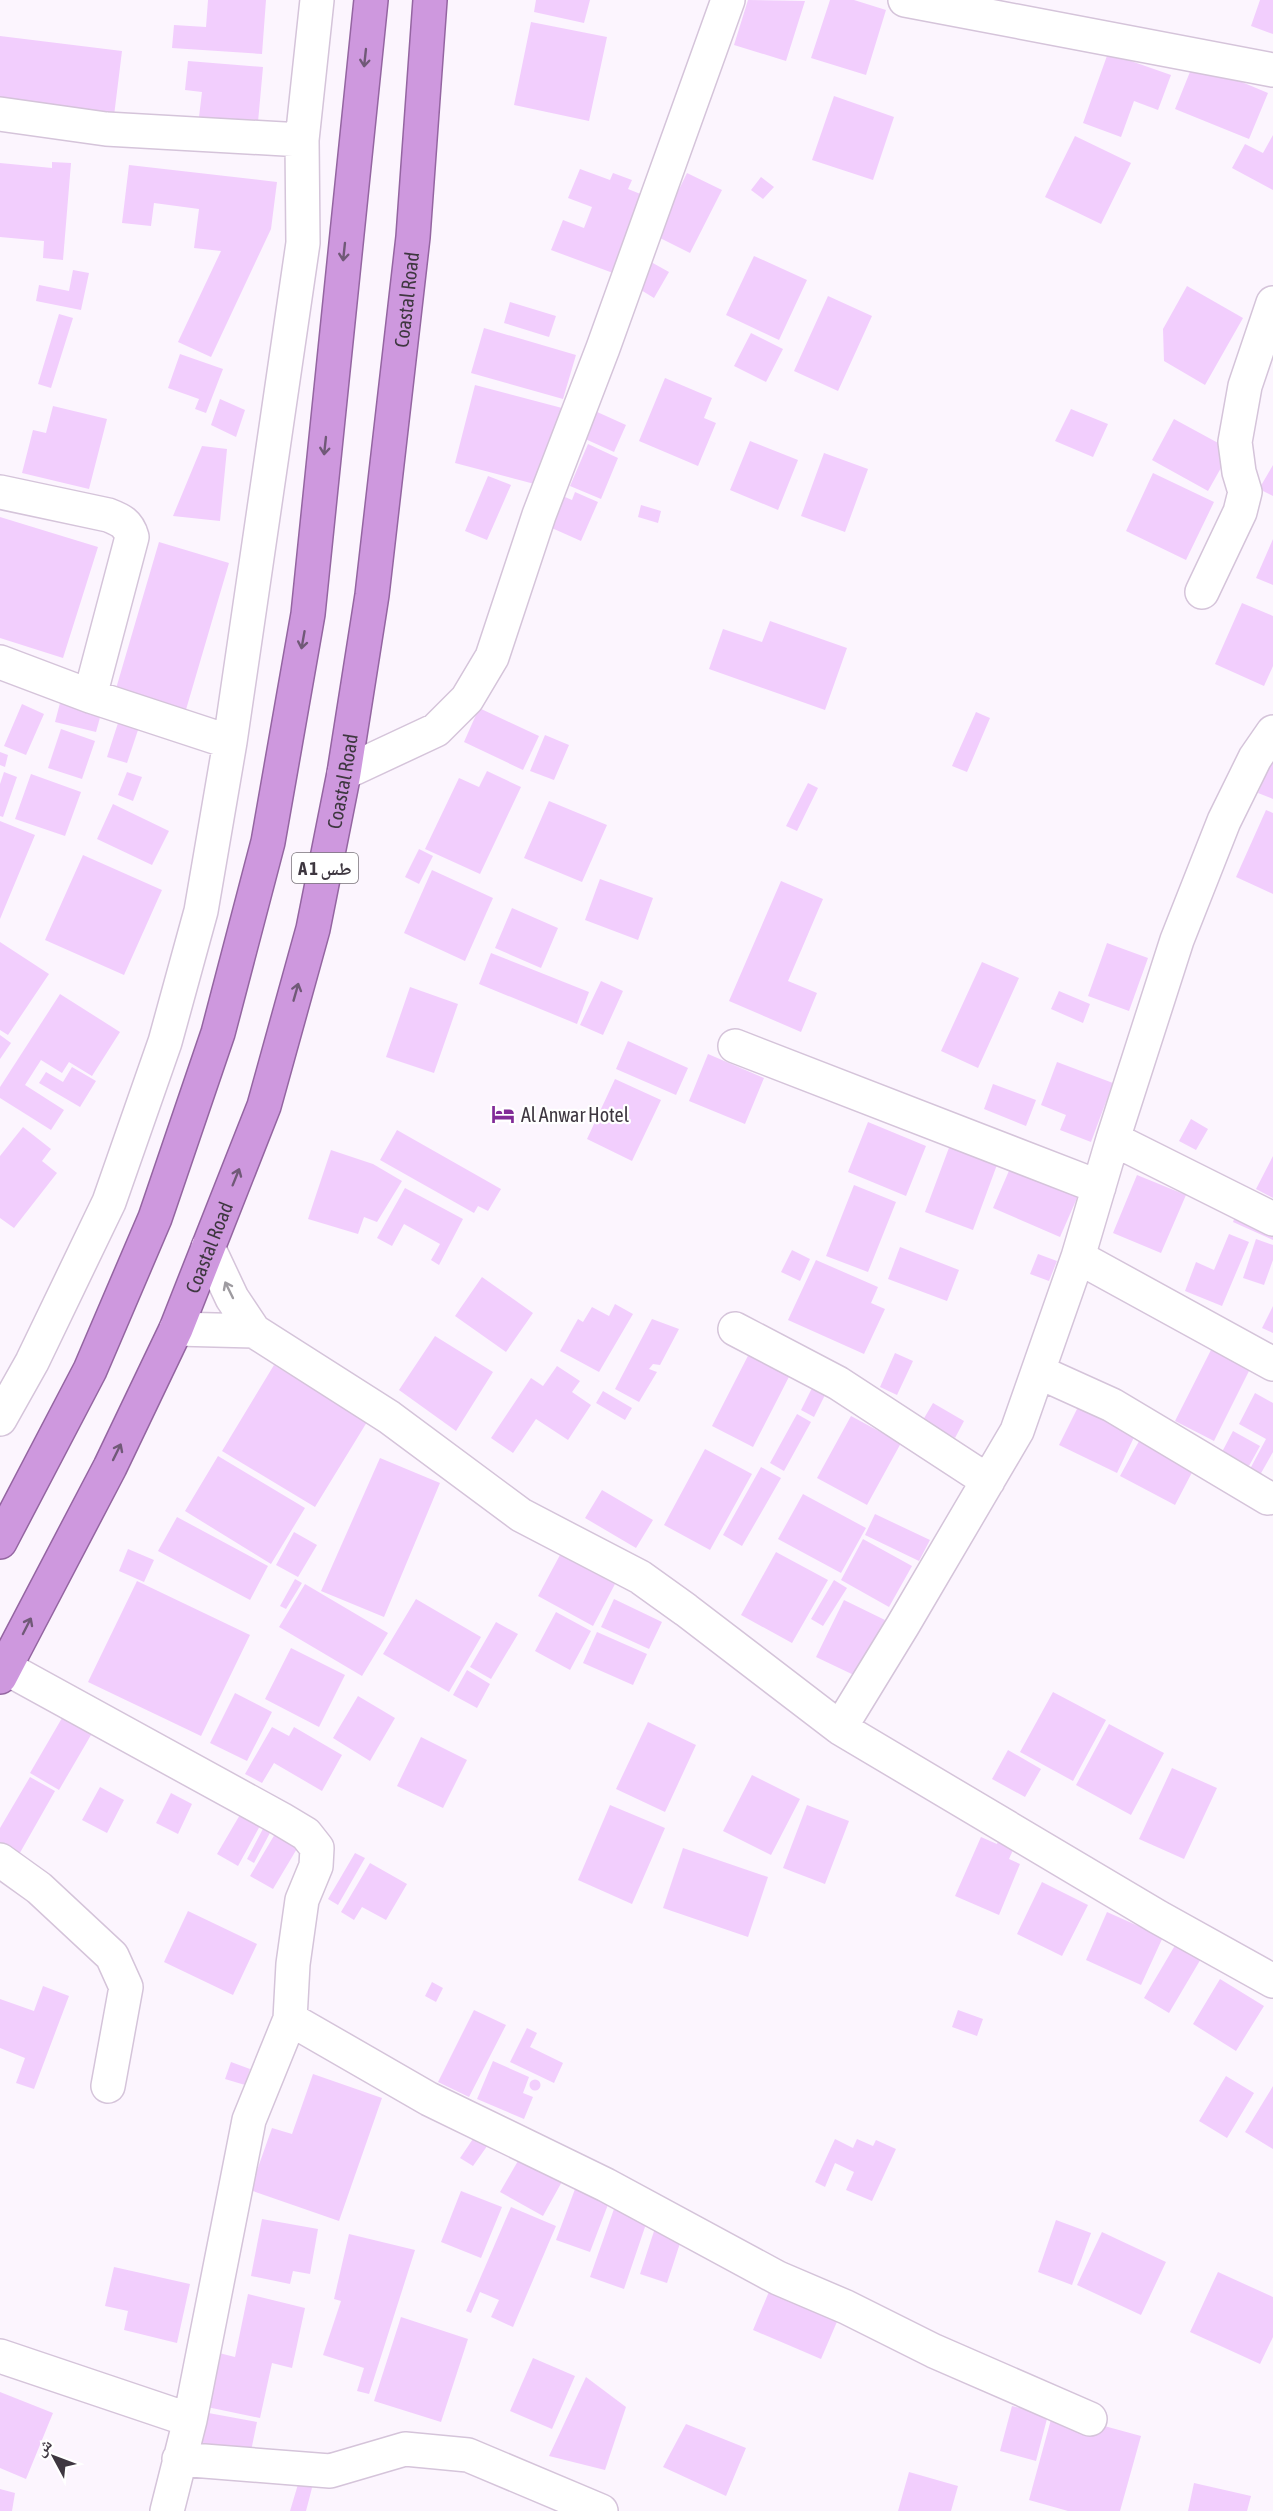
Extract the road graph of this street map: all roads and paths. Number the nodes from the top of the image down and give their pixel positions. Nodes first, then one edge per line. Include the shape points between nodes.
1 (317, 0) edge
2 (371, 0) edge
3 (430, 0) edge
4 (728, 0) edge
5 (905, 0) edge
6 (1273, 70) edge
7 (0, 114) edge
8 (302, 140) junction
9 (1273, 303) edge
10 (0, 492) edge
11 (1202, 592) dead end
12 (0, 662) edge
13 (90, 696) junction
14 (1273, 732) edge
15 (230, 742) junction
16 (344, 773) junction
17 (735, 1046) dead end
18 (1113, 1139) junction
19 (1099, 1187) junction
20 (1273, 1219) edge
21 (208, 1247) junction
22 (1078, 1257) junction
23 (176, 1329) junction
24 (735, 1329) dead end
25 (254, 1331) junction
26 (1273, 1364) edge
27 (1039, 1372) junction
28 (0, 1419) edge
29 (987, 1481) junction
30 (1268, 1498) dead end
31 (0, 1542) edge
32 (3, 1672) edge
33 (840, 1728) junction
34 (0, 1860) edge
35 (1273, 1981) edge
36 (290, 2019) junction
37 (108, 2086) dead end
38 (0, 2356) edge
39 (1090, 2419) dead end
40 (190, 2420) junction
41 (179, 2458) junction
42 (167, 2511) edge
43 (601, 2511) edge

1 - 8 street
2 -> 31 highway, A 1 طس via 308,614 268,842 218,1033 155,1218 90,1370
3 - 16 highway, Coastal Road / A 1 طس via 414,237 372,596
4 - 16 street via 603,348 538,515 492,657 467,699 436,730
5 - 6 street
7 - 8 street via 106,129
8 - 15 street via 303,243
9 - 11 street via 1245,386 1234,442 1245,492 1240,512
10 - 13 street via 108,515 129,527 132,537
12 - 13 street
13 - 15 street
14 - 18 street via 1255,758 1224,821 1177,940
15 - 28 street via 201,911 165,1042 109,1202 32,1362
21 -> 16 highway, Coastal Road / A 1 طس via 267,1095 313,929
17 - 19 street
18 - 19 street
18 - 20 street
19 - 22 street
21 - 23 highway, Coastal Road / A 1 طس
25 -> 21 street via 232,1298
22 - 26 street
22 - 27 street
23 - 25 street
32 -> 23 highway, Coastal Road / A 1 طس via 110,1467
24 - 29 street via 838,1383
25 - 33 street via 389,1417 521,1515 640,1577
27 - 29 street via 1017,1431
27 - 30 street via 1112,1405
29 - 33 street
32 - 36 street via 306,1834 317,1848 316,1866 302,1900
33 - 35 street
34 - 37 street via 39,1888 112,1956 126,1987
36 - 39 street via 429,2099 606,2185 778,2278
36 - 40 street via 249,2120
38 - 40 street
40 - 41 street
41 - 42 street
41 - 43 street via 330,2471 405,2449 468,2455

